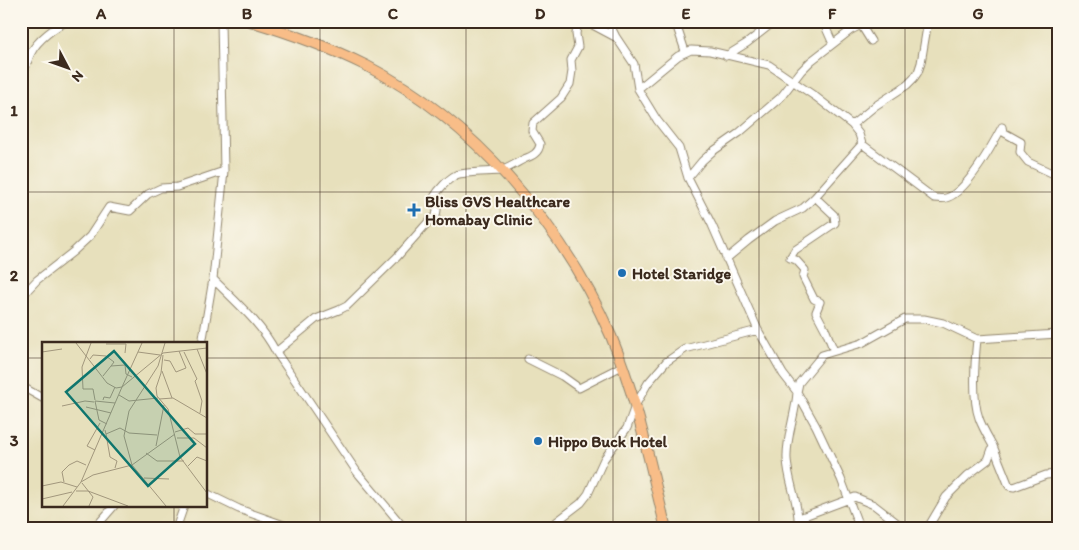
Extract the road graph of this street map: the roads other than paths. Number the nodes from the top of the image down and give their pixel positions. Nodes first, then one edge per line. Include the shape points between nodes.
1 (68, 21) edge
2 (221, 21) edge
3 (250, 21) edge
4 (578, 21) edge
5 (585, 21) edge
6 (608, 21) edge
7 (675, 21) edge
8 (775, 21) edge
9 (821, 21) edge
10 (928, 21) edge
11 (616, 37) junction
12 (871, 41) dead end
13 (833, 44) junction
14 (685, 51) junction
15 (726, 56) junction
16 (21, 76) edge
17 (792, 82) junction
18 (638, 89) junction
19 (852, 125) junction
20 (862, 144) junction
21 (502, 170) junction
22 (224, 171) junction
23 (1058, 176) edge
24 (688, 178) junction
25 (815, 197) junction
26 (726, 259) junction
27 (213, 279) junction
28 (21, 297) edge
29 (758, 330) junction
30 (1058, 334) edge
31 (977, 339) junction
32 (202, 342) edge
33 (834, 350) junction
34 (276, 352) junction
35 (528, 360) dead end
36 (622, 366) junction
37 (21, 386) edge
38 (797, 392) junction
39 (42, 398) edge
40 (635, 406) junction
41 (993, 446) junction
42 (1058, 474) edge
43 (208, 494) edge
44 (848, 500) junction
45 (112, 508) edge
46 (183, 508) edge
47 (799, 518) junction
48 (94, 529) edge
49 (176, 529) edge
50 (295, 529) edge
51 (405, 529) edge
52 (548, 529) edge
53 (666, 529) edge
54 (798, 529) edge
55 (860, 529) edge
56 (905, 529) edge
57 (927, 529) edge

1 - 16 street via 34,49
2 - 22 street
3 - 21 highway via 288,32 388,78 430,106
4 - 21 street via 578,47 572,60 570,84 561,98 533,123 532,131 540,144 538,151
5 - 11 street
6 - 11 street
7 - 14 street
8 - 15 street
9 - 13 street
10 - 19 street via 918,72 907,85
11 - 18 street via 634,64
12 - 13 street via 861,25
13 - 17 street
14 - 15 street via 696,49
14 - 18 street
15 - 17 street via 769,66
17 - 19 street
17 - 24 street via 781,97 702,161
18 - 24 street via 679,148
19 - 20 street
20 - 23 street via 934,198 940,199 955,194 963,186 992,146 1002,126 1003,132 1021,142 1020,152 1028,162
20 - 25 street
21 - 34 street via 464,173 450,179 434,197 436,216 397,257 347,306 316,318
21 - 36 highway via 566,251 598,309
22 - 27 street
22 - 28 street via 177,188 161,188 148,194 130,211 109,207 90,236
24 - 26 street
25 - 26 street via 803,208 775,221
25 - 33 street via 834,215 834,223 795,250 790,258 805,270 803,278 814,299 820,302 816,312
26 - 29 street
27 - 32 street
27 - 34 street via 245,310
29 - 38 street
29 - 40 street via 681,351 666,362 648,383
30 - 31 street
31 - 33 street via 943,323 905,319 862,343
31 - 41 street via 977,411
33 - 38 street via 822,355 799,383
34 - 51 street via 357,472
35 - 36 street via 579,388
36 - 40 highway
37 - 39 street
38 - 44 street via 816,426
38 - 47 street via 787,459
40 - 52 street via 627,428 604,460 588,494
40 - 53 highway
41 - 42 street via 1010,486
41 - 57 street via 988,460 946,497
43 - 50 street
44 - 47 street
44 - 55 street
44 - 56 street via 855,497 874,505
45 - 48 street
46 - 49 street
47 - 54 street

